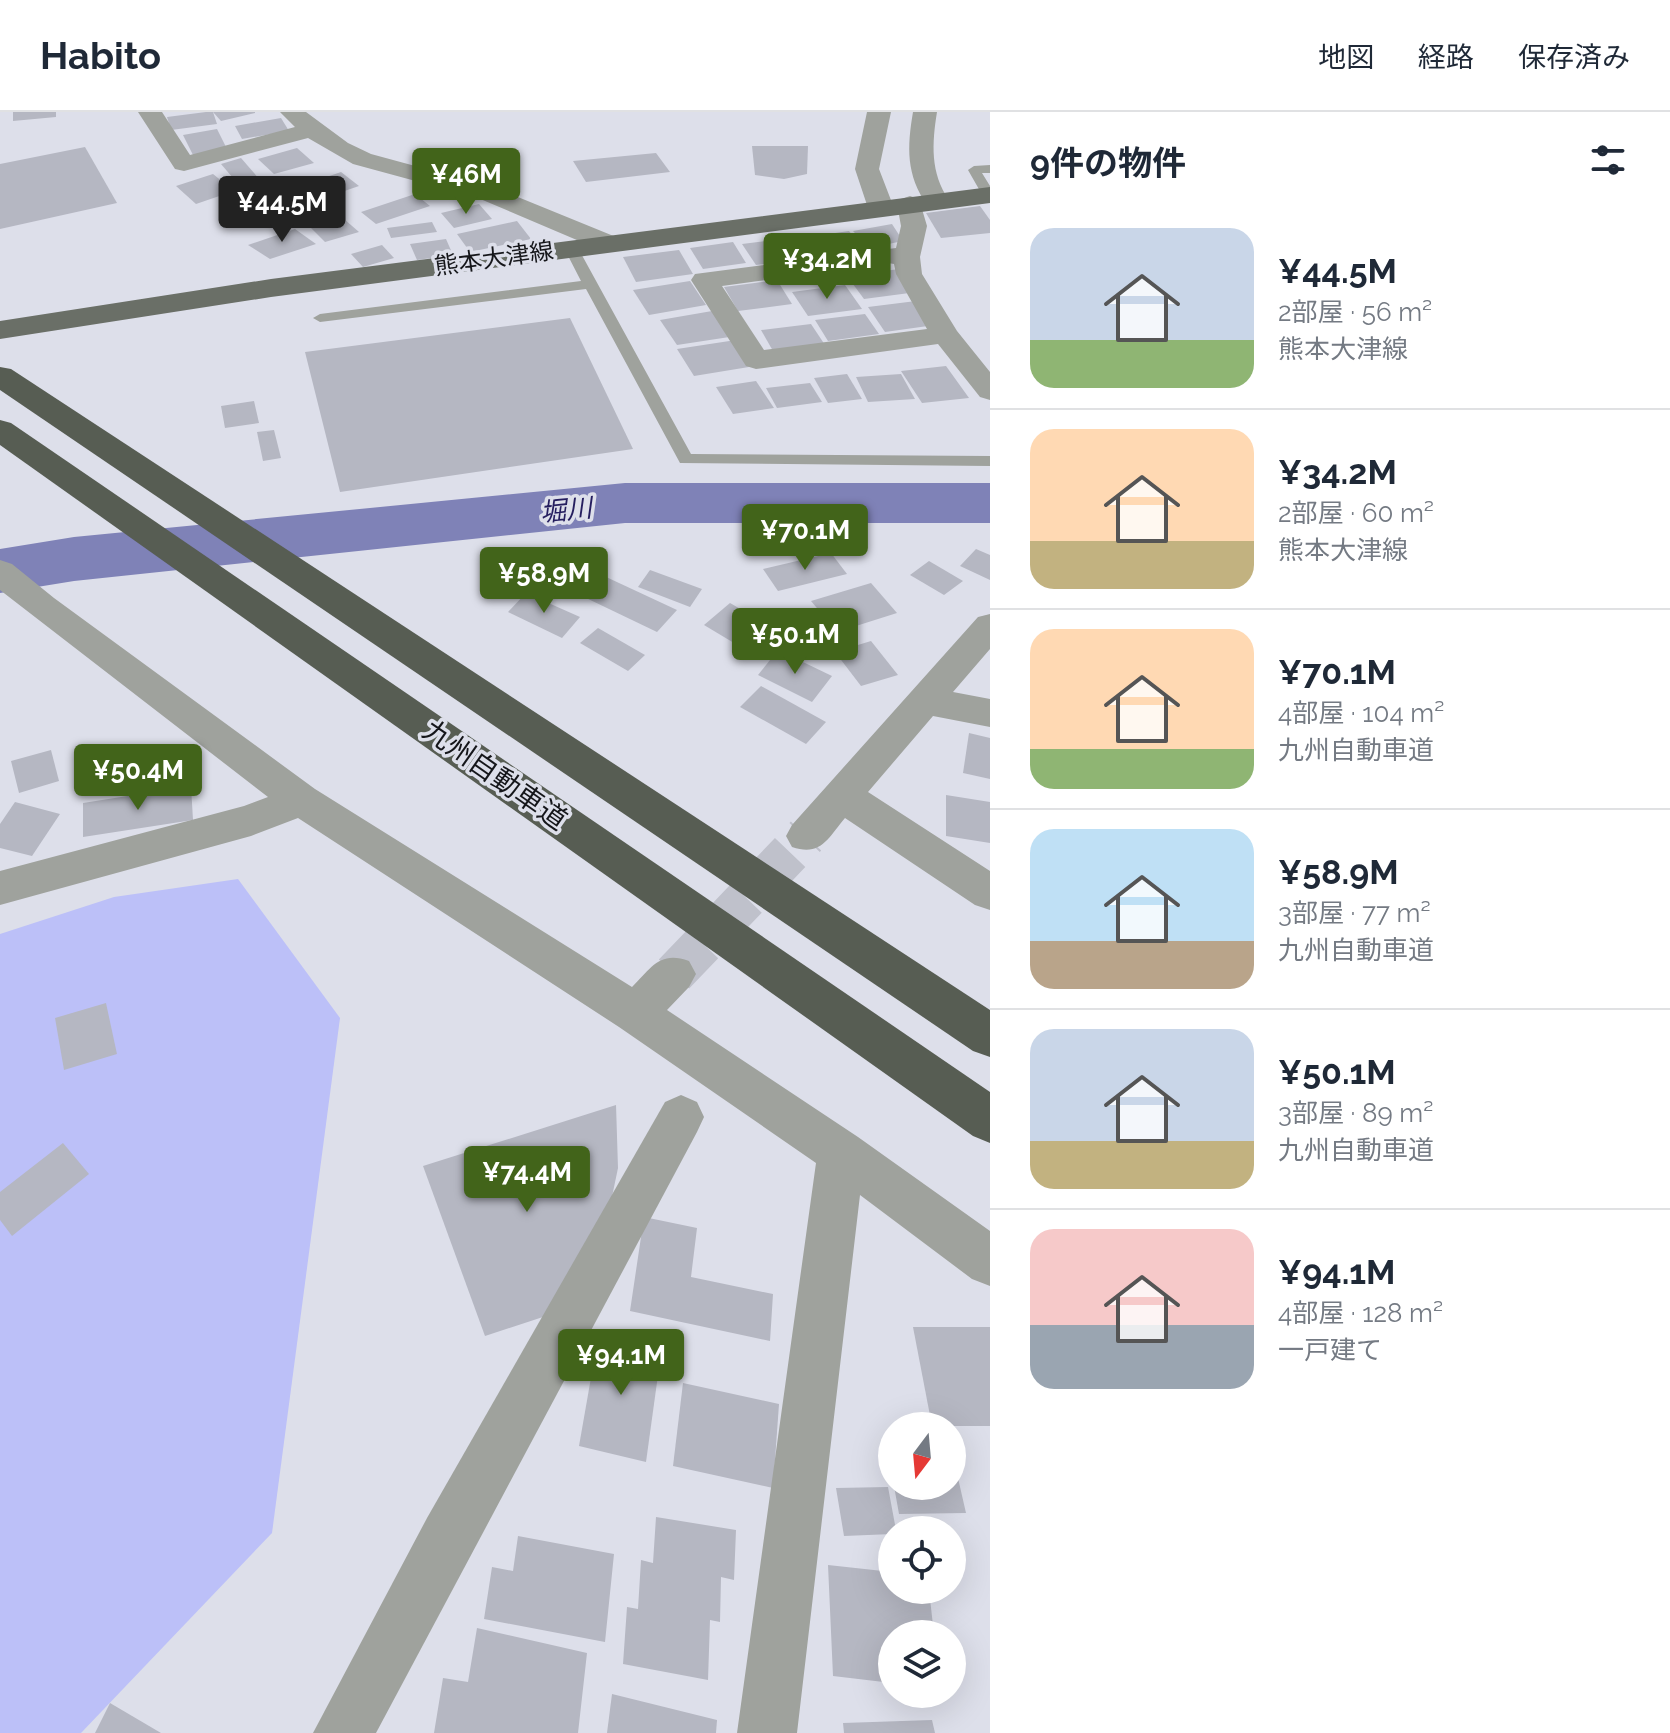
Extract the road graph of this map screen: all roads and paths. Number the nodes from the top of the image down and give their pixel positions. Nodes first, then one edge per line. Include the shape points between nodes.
1 (150, 112) edge
2 (292, 112) edge
3 (879, 112) edge
4 (925, 112) edge
5 (311, 130) junction
6 (990, 186) edge
7 (923, 202) junction
8 (881, 208) junction
9 (607, 243) junction
10 (571, 248) junction
11 (907, 257) junction
12 (590, 284) junction
13 (320, 318) dead end
14 (3, 326) edge
15 (945, 335) junction
16 (0, 376) edge
17 (990, 391) edge
18 (0, 430) edge
19 (990, 461) edge
20 (0, 572) edge
21 (990, 626) edge
22 (923, 700) junction
23 (990, 713) edge
24 (843, 796) junction
25 (301, 800) junction
26 (806, 836) tunnel mouth
27 (0, 888) edge
28 (990, 893) edge
29 (674, 974) tunnel mouth
30 (635, 1013) junction
31 (990, 1036) edge
32 (681, 1117) dead end
33 (990, 1120) edge
34 (841, 1153) junction
35 (990, 1261) edge
36 (343, 1733) edge
37 (767, 1733) edge

1 - 5 street via 184,164
2 - 5 street
3 - 8 street via 867,169
4 - 7 street
5 - 9 street via 342,152 486,193
6 - 7 main road, 熊本大津線
7 - 8 main road, 熊本大津線
7 - 11 street
8 - 9 main road, 熊本大津線
9 - 10 main road, 熊本大津線
10 - 12 lane
10 - 14 main road, 熊本大津線
11 - 15 street via 909,274
11 - 15 street via 888,255 705,280 756,360
12 - 13 lane
12 - 19 lane via 686,459
15 - 17 street
16 - 31 highway, 九州自動車道
18 - 33 highway, 九州自動車道
20 - 25 street
21 - 22 street
22 - 23 street
22 - 24 street
24 - 26 street
24 - 28 street
25 - 27 street via 251,820
25 - 30 street
29 - 30 street
30 - 34 street
32 - 36 street
34 - 35 street
34 - 37 street

